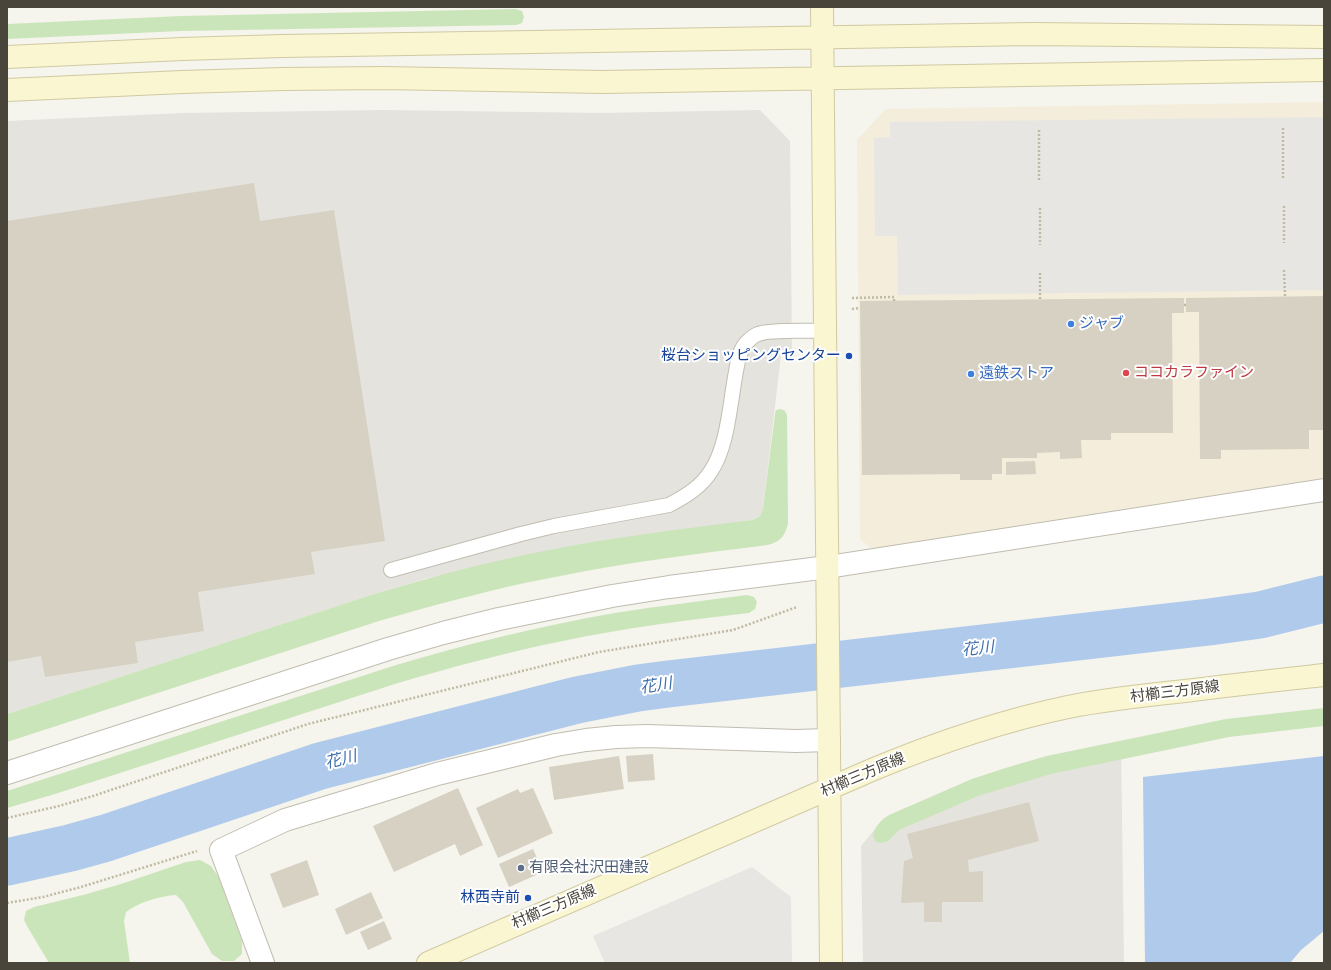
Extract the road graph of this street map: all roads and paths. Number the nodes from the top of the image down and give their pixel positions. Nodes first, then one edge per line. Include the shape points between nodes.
1 (822, 7) edge
2 (822, 37) junction
3 (1324, 37) edge
4 (7, 57) edge
5 (1324, 70) edge
6 (822, 78) junction
7 (7, 90) edge
8 (1283, 128) dead end
9 (1039, 130) dead end
10 (1283, 179) dead end
11 (1039, 181) dead end
12 (1284, 206) dead end
13 (1040, 208) dead end
14 (1284, 243) dead end
15 (1040, 246) dead end
16 (1284, 270) dead end
17 (1040, 273) dead end
18 (1285, 296) dead end
19 (852, 298) dead end
20 (1040, 299) dead end
21 (894, 300) dead end
22 (852, 308) dead end
23 (860, 308) dead end
24 (825, 331) junction
25 (1324, 490) edge
26 (828, 567) junction
27 (391, 570) dead end
28 (796, 607) dead end
29 (1324, 675) edge
30 (829, 740) junction
31 (7, 772) edge
32 (830, 789) junction
33 (7, 818) edge
34 (221, 850) junction
35 (7, 904) edge
36 (263, 963) edge
37 (428, 963) edge
38 (831, 963) edge

1 - 2 street
2 - 3 street via 1033,34
2 - 4 street via 189,48
2 - 6 street
5 - 6 street
6 - 7 street via 602,82 283,79
6 - 24 street
8 - 10 path
9 - 11 path
12 - 14 path
13 - 15 path
16 - 18 path
17 - 20 path
19 - 21 path via 894,297
22 - 23 path
24 - 26 street
24 - 27 lane via 758,334 746,343 739,358 720,455 712,471 685,497 669,504 521,534
25 - 26 street
26 - 30 street
26 - 31 street via 669,587 555,606 492,620 388,649
28 - 33 path via 733,630 599,652 308,724 93,796
29 - 32 street, 村櫛三方原線 via 1121,698 1016,719 913,753
30 - 32 street
30 - 34 street via 647,736 556,745 437,774 285,820
32 - 37 street, 村櫛三方原線
32 - 38 street
34 - 35 path via 193,851 81,887
34 - 36 street

